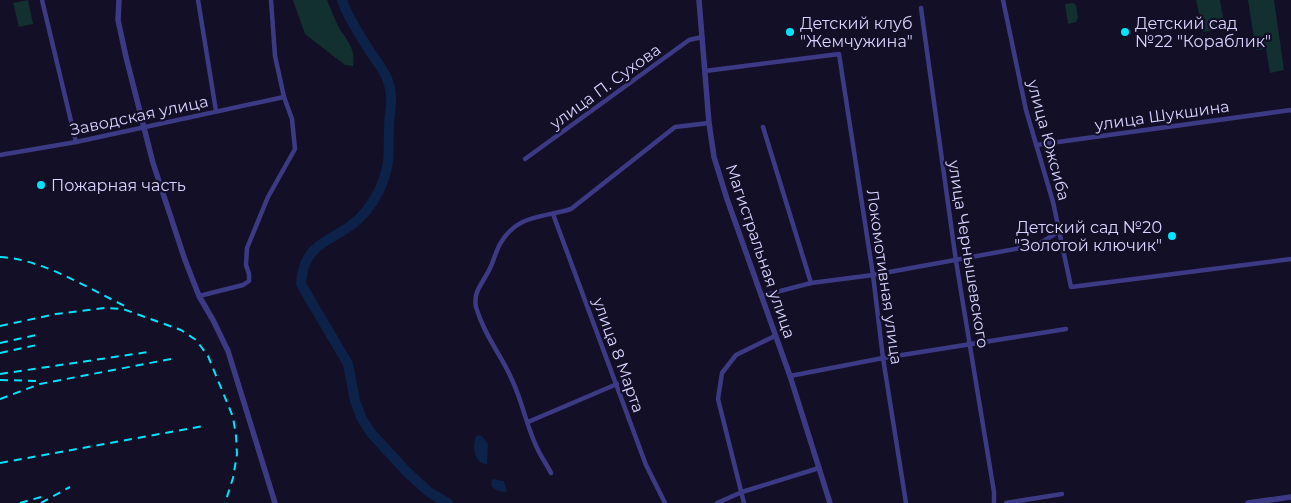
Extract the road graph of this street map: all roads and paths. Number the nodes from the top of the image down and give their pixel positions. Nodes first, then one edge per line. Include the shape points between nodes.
1 (42, 0) edge
2 (118, 0) edge
3 (198, 0) edge
4 (271, 0) edge
5 (699, 0) edge
6 (1003, 0) edge
7 (921, 8) dead end
8 (702, 37) junction
9 (705, 72) junction
10 (284, 97) junction
11 (216, 110) junction
12 (1291, 110) edge
13 (709, 123) junction
14 (144, 127) junction
15 (763, 127) dead end
16 (76, 142) junction
17 (1036, 145) junction
18 (0, 155) edge
19 (525, 159) dead end
20 (554, 214) junction
21 (1060, 231) junction
22 (1291, 259) edge
23 (956, 261) junction
24 (873, 275) junction
25 (811, 283) junction
26 (199, 296) junction
27 (761, 296) junction
28 (1066, 329) dead end
29 (775, 336) junction
30 (970, 345) junction
31 (883, 358) junction
32 (790, 376) junction
33 (617, 384) junction
34 (528, 422) junction
35 (819, 468) junction
36 (552, 473) dead end
37 (742, 492) junction
38 (1062, 494) dead end
39 (1291, 497) edge
40 (1261, 502) edge
41 (275, 503) edge
42 (666, 503) edge
43 (717, 503) edge
44 (744, 503) edge
45 (830, 503) edge
46 (906, 503) edge
47 (994, 503) edge
48 (1006, 503) edge
49 (1248, 503) edge

1 - 16 street
2 - 14 street via 118,20
3 - 11 street
4 - 10 street
5 - 8 street, Магистральная улица
6 - 17 street, улица Южсиба via 1024,105
7 - 23 street, улица Чернышевского
8 - 9 street, Магистральная улица
8 - 19 street, улица П. Сухова via 689,40
9 - 13 street, Магистральная улица
9 - 24 street, Локомотивная улица via 839,54
10 - 11 street, Заводская улица
10 - 26 street via 292,118 295,149 268,197 247,248 249,281
11 - 14 street, Заводская улица
12 - 17 street, улица Шукшина
13 - 20 street via 675,127 571,208
13 - 27 street, Магистральная улица via 719,175
14 - 16 street, Заводская улица
14 - 26 street via 174,228
15 - 25 street
16 - 18 street, Заводская улица
17 - 21 street, улица Южсиба
20 - 33 street, улица 8 Марта
20 - 34 street via 525,220 510,229 476,293 476,305 486,334 513,381
21 - 22 street, улица Южсиба via 1071,287
21 - 23 street via 1037,245
23 - 24 street
23 - 30 street, улица Чернышевского
24 - 25 street
24 - 31 street, Локомотивная улица
25 - 27 street
26 - 41 street via 228,351
27 - 29 street, Магистральная улица
28 - 30 street
29 - 32 street, Магистральная улица
29 - 37 street via 736,355 722,374 718,399
30 - 31 street
30 - 47 street, улица Чернышевского
31 - 32 street
31 - 46 street, Локомотивная улица
32 - 35 street, Магистральная улица
33 - 34 street
33 - 42 street, улица 8 Марта via 646,466
34 - 36 street
35 - 37 street
35 - 45 street, Магистральная улица
37 - 43 street
37 - 44 street
38 - 48 street
39 - 40 street
40 - 49 street

